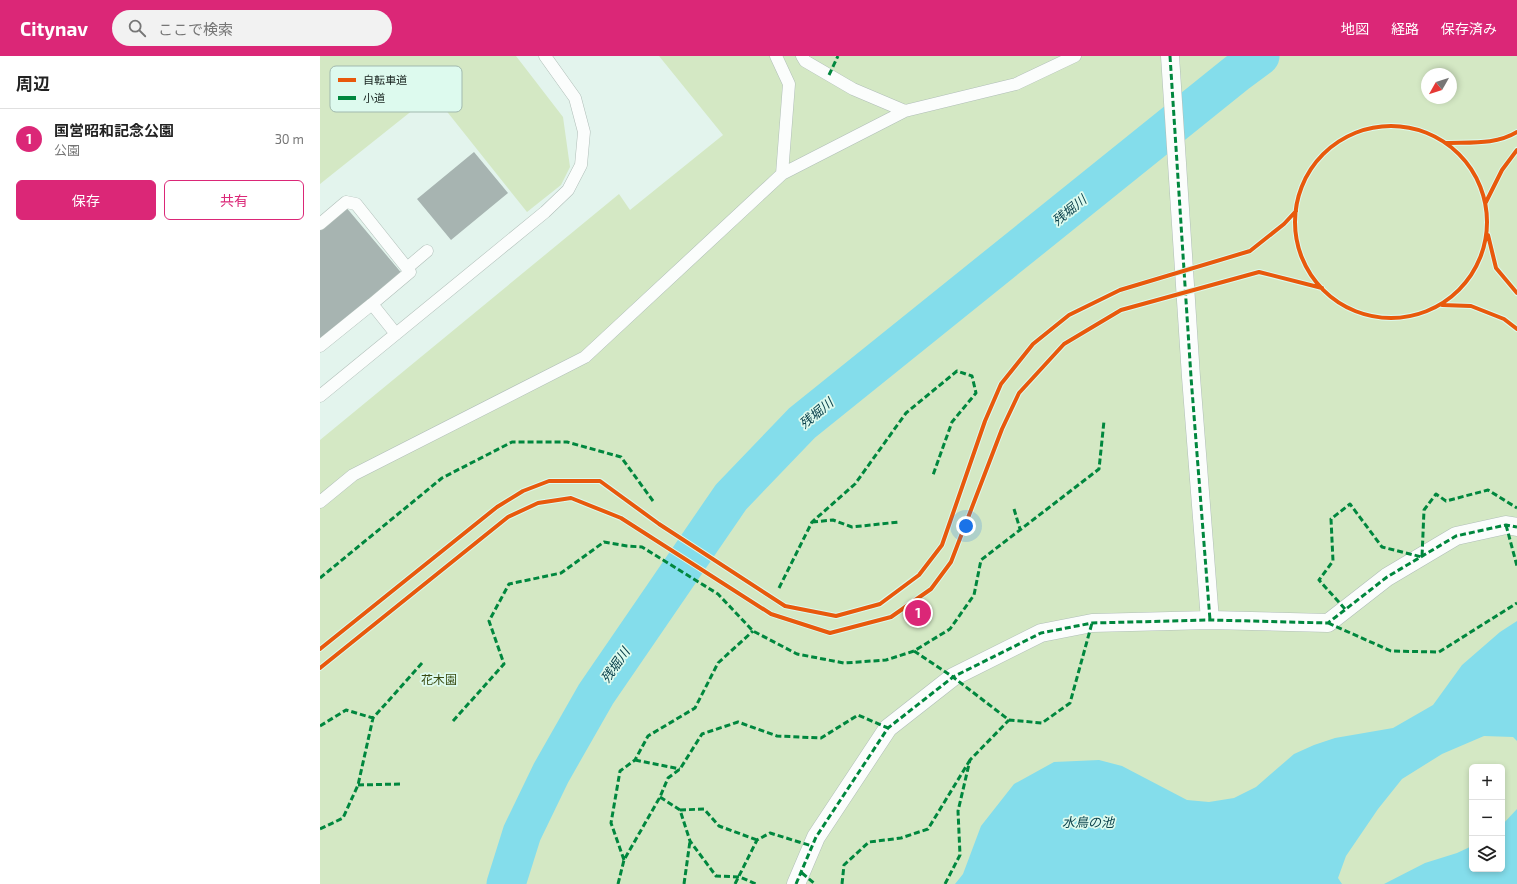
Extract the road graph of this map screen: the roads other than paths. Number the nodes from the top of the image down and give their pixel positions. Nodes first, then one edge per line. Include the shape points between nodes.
1 (545, 56) edge
2 (776, 56) edge
3 (802, 56) edge
4 (1074, 56) edge
5 (1170, 56) edge
6 (905, 111) junction
7 (782, 174) junction
8 (320, 224) edge
9 (427, 251) dead end
10 (406, 268) junction
11 (372, 304) junction
12 (396, 334) junction
13 (320, 346) edge
14 (320, 396) edge
15 (320, 502) edge
16 (1517, 527) edge
17 (1210, 620) junction
18 (796, 884) edge

1 - 12 lane via 575,98 584,132 581,165 568,190 545,212
2 - 7 lane via 789,84
3 - 6 lane via 805,61 853,89
4 - 6 lane via 1016,84
5 - 17 street
6 - 7 lane
7 - 15 lane via 585,357 353,475
8 - 10 lane via 346,202 356,204
9 - 10 lane
10 - 11 lane via 410,272
11 - 12 lane
11 - 13 lane
12 - 14 lane
16 - 17 street via 1506,525 1456,536 1387,577 1328,623
17 - 18 street via 1092,623 1041,633 953,677 888,728 816,837

